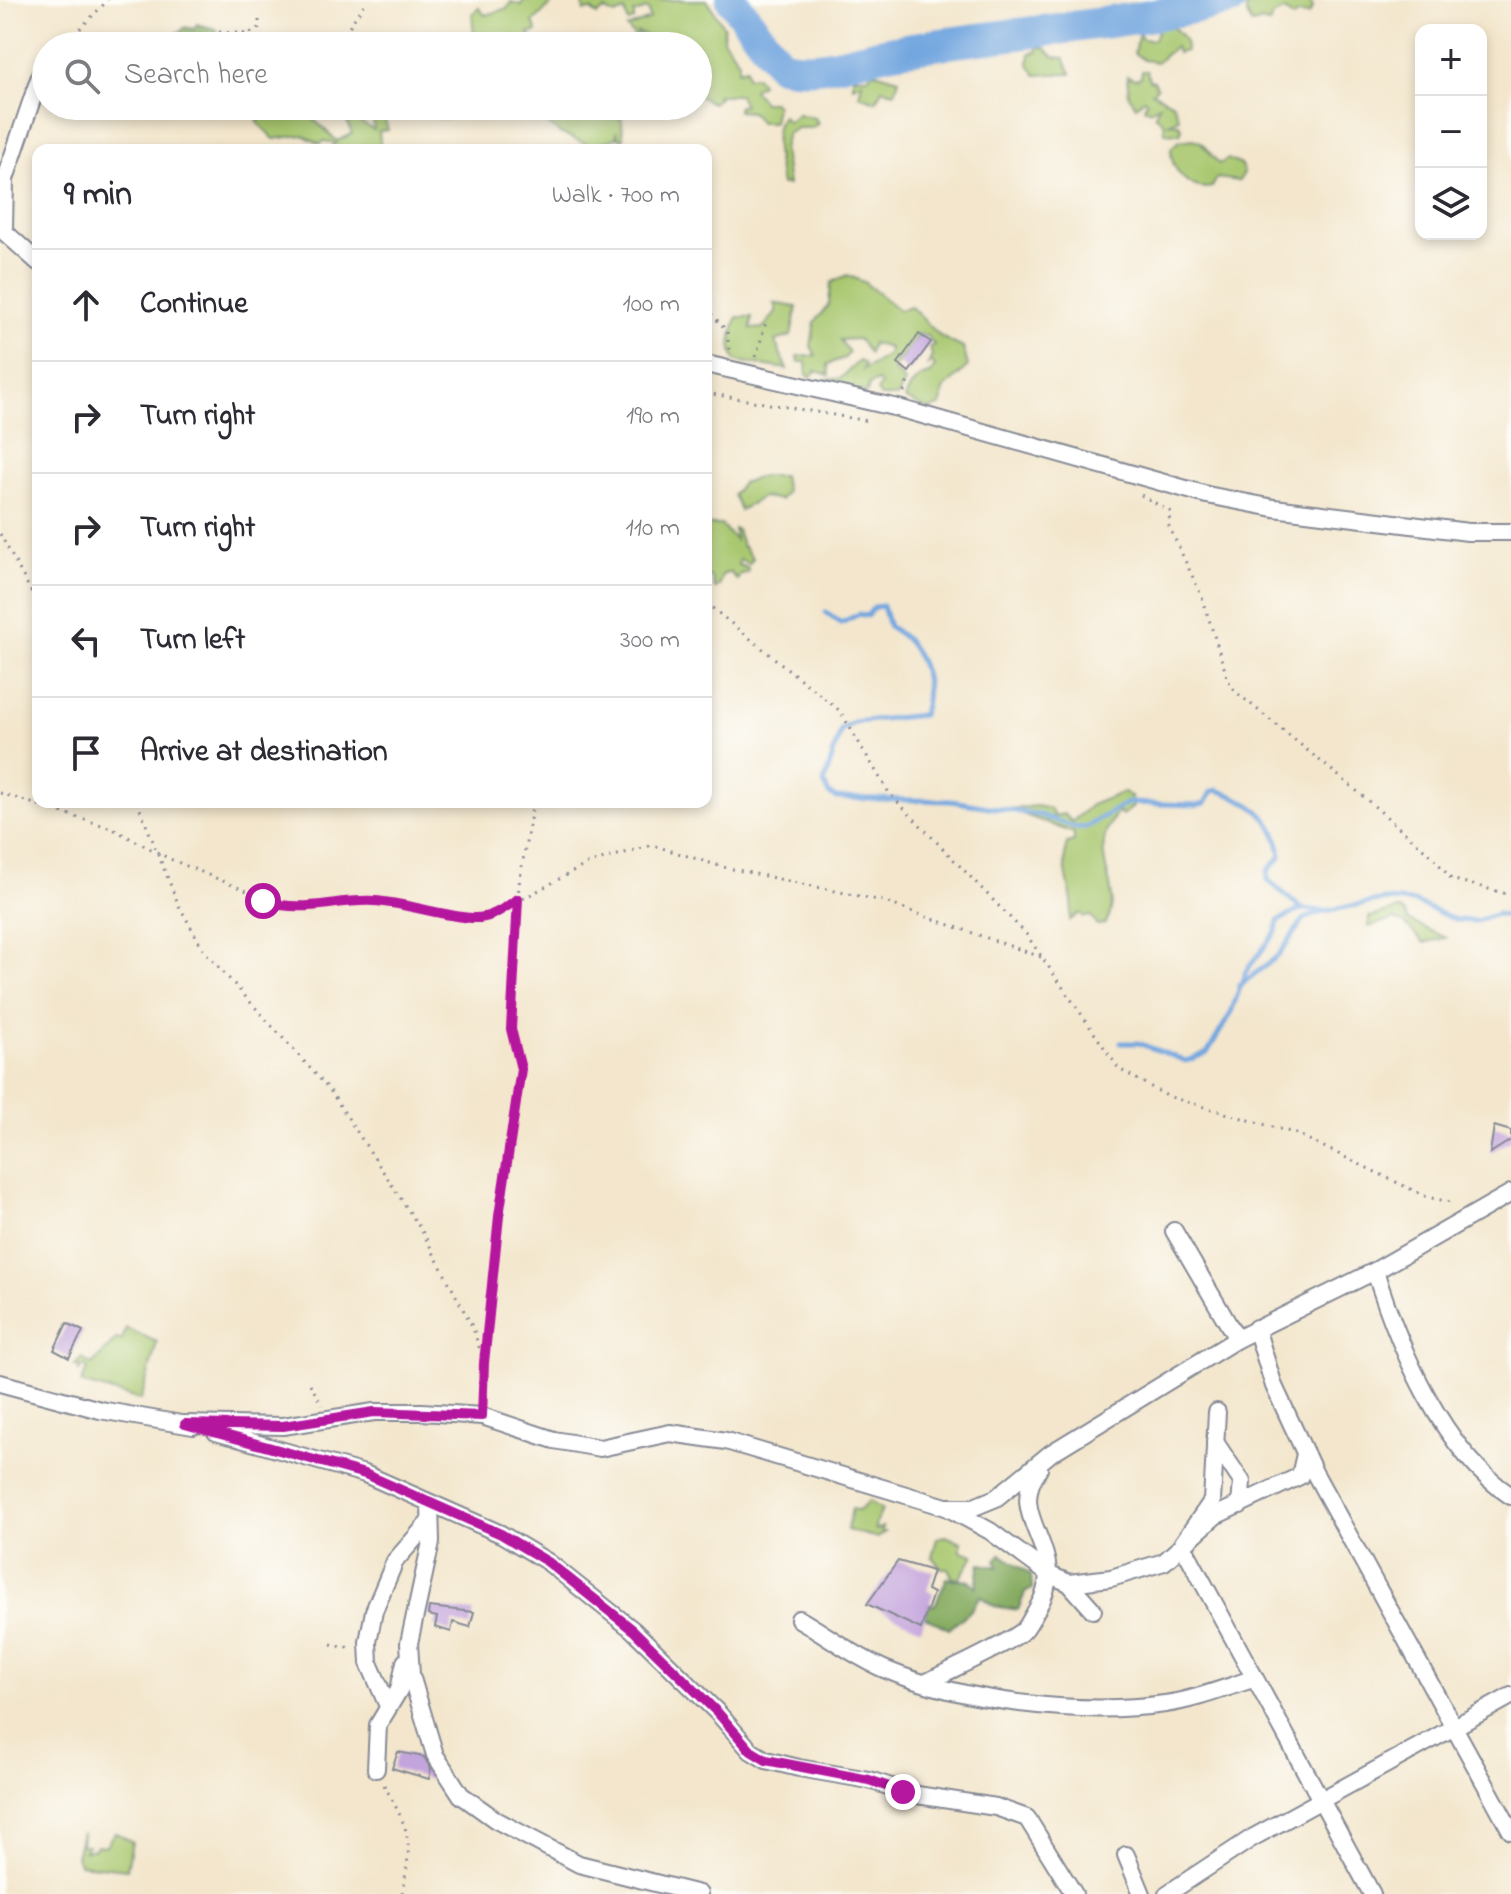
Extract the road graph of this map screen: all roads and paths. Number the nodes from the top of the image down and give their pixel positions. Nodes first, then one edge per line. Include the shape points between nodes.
1 (108, 0) edge
2 (367, 0) edge
3 (259, 18) dead end
4 (77, 32) edge
5 (252, 32) edge
6 (345, 32) edge
7 (32, 99) edge
8 (2, 228) edge
9 (32, 256) edge
10 (712, 315) edge
11 (766, 322) dead end
12 (712, 365) edge
13 (746, 371) junction
14 (1129, 490) dead end
15 (1511, 532) edge
16 (0, 534) edge
17 (32, 593) edge
18 (712, 608) edge
19 (0, 793) edge
20 (32, 803) edge
21 (48, 808) edge
22 (140, 808) edge
23 (532, 808) edge
24 (159, 852) junction
25 (1511, 895) edge
26 (518, 899) junction
27 (1041, 957) junction
28 (1511, 1193) edge
29 (1489, 1206) junction
30 (1174, 1231) dead end
31 (1375, 1271) junction
32 (1256, 1328) junction
33 (1237, 1339) junction
34 (484, 1363) junction
35 (0, 1383) edge
36 (310, 1384) dead end
37 (1217, 1412) dead end
38 (482, 1416) junction
39 (326, 1420) junction
40 (185, 1424) junction
41 (1215, 1442) junction
42 (1051, 1453) junction
43 (1305, 1453) junction
44 (1242, 1482) junction
45 (1278, 1489) junction
46 (1511, 1496) edge
47 (1240, 1505) junction
48 (946, 1507) junction
49 (430, 1513) junction
50 (1182, 1544) junction
51 (1050, 1575) junction
52 (1069, 1583) junction
53 (1093, 1610) dead end
54 (799, 1619) dead end
55 (409, 1643) junction
56 (1253, 1679) junction
57 (925, 1683) junction
58 (1511, 1696) edge
59 (388, 1706) junction
60 (1452, 1727) junction
61 (376, 1769) joint
62 (1320, 1802) junction
63 (1511, 1831) edge
64 (1126, 1855) dead end
65 (402, 1894) edge
66 (699, 1894) edge
67 (1074, 1894) edge
68 (1142, 1894) edge
69 (1167, 1894) edge
70 (1372, 1894) edge

1 - 4 path
2 - 6 path
3 - 5 path via 259,28
7 - 8 street via 5,179
8 - 9 street
10 - 13 path via 727,331 731,362
11 - 13 path
12 - 13 street
13 - 15 street via 1207,495 1468,532
14 - 25 path via 1171,512 1168,524 1202,597 1236,692 1433,857 1451,879
16 - 17 path
18 - 27 path via 840,711 889,793 1026,934
19 - 20 path
21 - 24 path via 111,828
22 - 24 path
23 - 26 path
24 - 26 path via 285,907 370,901 474,918 493,915
24 - 34 path via 179,906 205,952 347,1113 422,1231 473,1328
26 - 27 path via 587,864 652,845 723,867 882,901
26 - 34 path via 511,1029 521,1069
27 - 29 path via 1119,1069 1136,1080 1167,1096 1297,1134 1427,1197
28 - 29 street
29 - 31 street
30 - 33 street
31 - 32 street
31 - 46 street via 1392,1325 1456,1444 1488,1481
32 - 33 street
32 - 43 street via 1274,1386
33 - 42 street
34 - 38 path
35 - 40 street via 100,1410
36 - 39 path
37 - 41 street
38 - 39 street via 374,1412
38 - 48 street via 554,1440 600,1448 670,1433 726,1441
39 - 40 street via 283,1426
40 - 49 street via 365,1474
41 - 44 street
41 - 50 street via 1212,1501
42 - 48 street via 996,1498 974,1507
42 - 51 street via 1029,1486 1028,1500
43 - 45 street via 1300,1476
43 - 60 street
44 - 45 street via 1258,1491
44 - 47 street
45 - 47 street
47 - 50 street via 1215,1516
48 - 51 street
49 - 55 street via 431,1542
49 - 59 street via 395,1561 374,1611 369,1663
49 - 67 street via 501,1534 548,1562 633,1630 751,1751 766,1760 917,1795 996,1807 1027,1818
50 - 52 street via 1164,1562
50 - 56 street
51 - 52 street
51 - 57 street via 1043,1599 1023,1630
52 - 53 street
54 - 57 street via 882,1668
55 - 59 street via 399,1690
55 - 66 street via 423,1725 461,1795 579,1864
56 - 57 street via 1179,1702 1123,1709 1005,1700
56 - 62 street
58 - 60 street
59 - 61 street via 378,1725
60 - 62 street
60 - 63 street
61 - 65 path via 410,1839
62 - 69 street via 1252,1838
62 - 70 street
64 - 68 street

